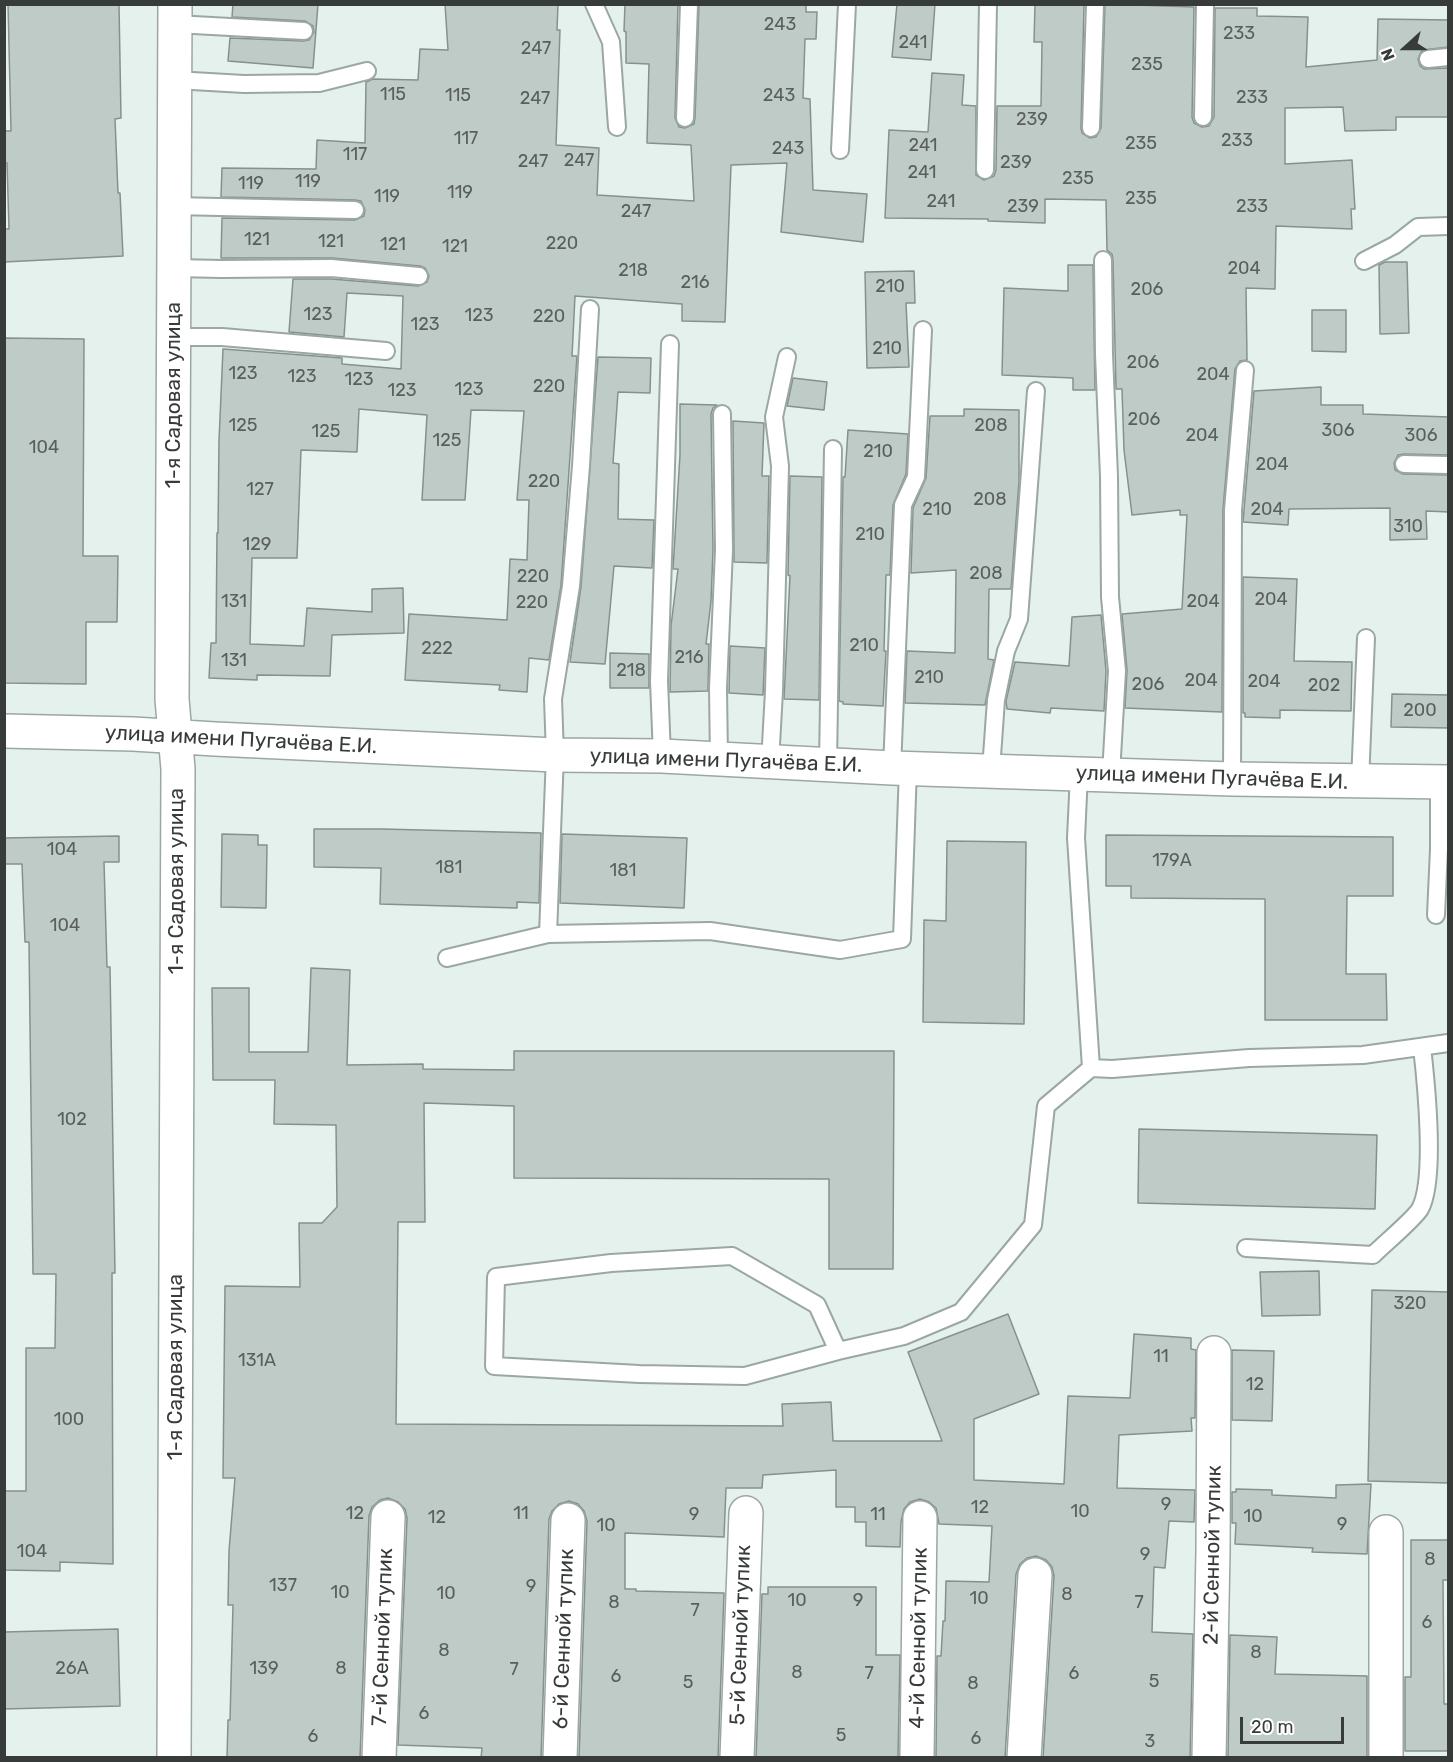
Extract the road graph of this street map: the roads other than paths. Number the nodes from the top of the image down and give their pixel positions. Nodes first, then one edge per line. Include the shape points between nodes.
1 (594, 4) edge
2 (689, 4) edge
3 (847, 4) edge
4 (988, 4) edge
5 (1095, 4) edge
6 (1205, 4) edge
7 (175, 14) edge
8 (304, 31) dead end
9 (1449, 57) edge
10 (1428, 59) dead end
11 (367, 71) dead end
12 (175, 80) junction
13 (1203, 117) dead end
14 (685, 118) dead end
15 (618, 128) dead end
16 (1091, 128) dead end
17 (840, 150) dead end
18 (985, 171) dead end
19 (174, 206) junction
20 (355, 210) dead end
21 (1449, 226) edge
22 (1103, 260) dead end
23 (1364, 261) dead end
24 (174, 268) junction
25 (419, 276) dead end
26 (590, 309) dead end
27 (922, 330) dead end
28 (174, 338) junction
29 (670, 344) dead end
30 (386, 351) dead end
31 (787, 357) dead end
32 (1245, 370) dead end
33 (1036, 391) dead end
34 (722, 414) dead end
35 (833, 448) dead end
36 (1404, 464) dead end
37 (1449, 465) edge
38 (1366, 638) dead end
39 (4, 731) edge
40 (175, 736) junction
41 (555, 755) junction
42 (662, 756) junction
43 (719, 760) junction
44 (770, 763) junction
45 (828, 764) junction
46 (900, 768) junction
47 (991, 770) junction
48 (1095, 774) junction
49 (1232, 779) junction
50 (1360, 782) junction
51 (1444, 782) edge
52 (1436, 915) dead end
53 (548, 934) junction
54 (447, 958) dead end
55 (1449, 1043) edge
56 (1422, 1047) junction
57 (1091, 1068) junction
58 (1246, 1248) dead end
59 (838, 1351) junction
60 (1214, 1353) dead end
61 (746, 1513) dead end
62 (388, 1517) dead end
63 (920, 1518) dead end
64 (568, 1520) dead end
65 (1386, 1532) dead end
66 (1035, 1575) dead end
67 (174, 1758) edge
68 (379, 1758) edge
69 (560, 1758) edge
70 (736, 1758) edge
71 (917, 1758) edge
72 (1024, 1758) edge
73 (1209, 1758) edge
74 (1386, 1758) edge

1 - 15 lane via 611,42
2 - 14 lane
3 - 17 lane
4 - 18 lane
5 - 16 lane
6 - 13 lane
7 - 8 lane
7 - 12 street, 1-я Садовая улица
9 - 10 lane
11 - 12 lane via 319,83
12 - 19 street, 1-я Садовая улица
19 - 20 lane
19 - 24 street, 1-я Садовая улица
21 - 23 lane via 1418,227
22 - 48 lane via 1110,597 1117,670
24 - 25 lane via 331,268
24 - 28 street, 1-я Садовая улица
26 - 41 lane via 572,575 553,699
27 - 46 lane via 916,477 903,505
28 - 30 lane via 222,337
28 - 40 street, 1-я Садовая улица
29 - 42 lane via 659,681
31 - 44 lane via 774,417 780,466
32 - 49 lane via 1233,510
33 - 47 lane via 1019,619 1006,651 996,700
34 - 43 lane via 724,550
35 - 45 lane
36 - 37 lane
38 - 50 lane
39 - 40 street, улица имени Пугачёва Е.И.
40 - 41 street, улица имени Пугачёва Е.И.
40 - 67 street, 1-я Садовая улица via 178,781
41 - 42 street, улица имени Пугачёва Е.И.
41 - 53 lane
42 - 43 street, улица имени Пугачёва Е.И.
43 - 44 street, улица имени Пугачёва Е.И.
44 - 45 street, улица имени Пугачёва Е.И.
45 - 46 street, улица имени Пугачёва Е.И.
46 - 47 street, улица имени Пугачёва Е.И.
46 - 53 lane via 902,939 840,950 710,932
47 - 48 street, улица имени Пугачёва Е.И.
48 - 49 street, улица имени Пугачёва Е.И.
48 - 57 lane via 1076,838
49 - 50 street, улица имени Пугачёва Е.И.
50 - 51 street, улица имени Пугачёва Е.И.
51 - 52 lane
53 - 54 lane
55 - 56 lane
56 - 57 lane via 1364,1055
56 - 58 lane via 1428,1177 1419,1209 1373,1255
57 - 59 lane via 1046,1106 1033,1225 961,1312 904,1336
59 - 59 lane via 817,1305 732,1256 611,1263 496,1277 494,1366 745,1376
60 - 73 street, 2-й Сенной тупик
61 - 70 street, 5-й Сенной тупик
62 - 68 street, 7-й Сенной тупик
63 - 71 street, 4-й Сенной тупик
64 - 69 street, 6-й Сенной тупик
65 - 74 street
66 - 72 street

